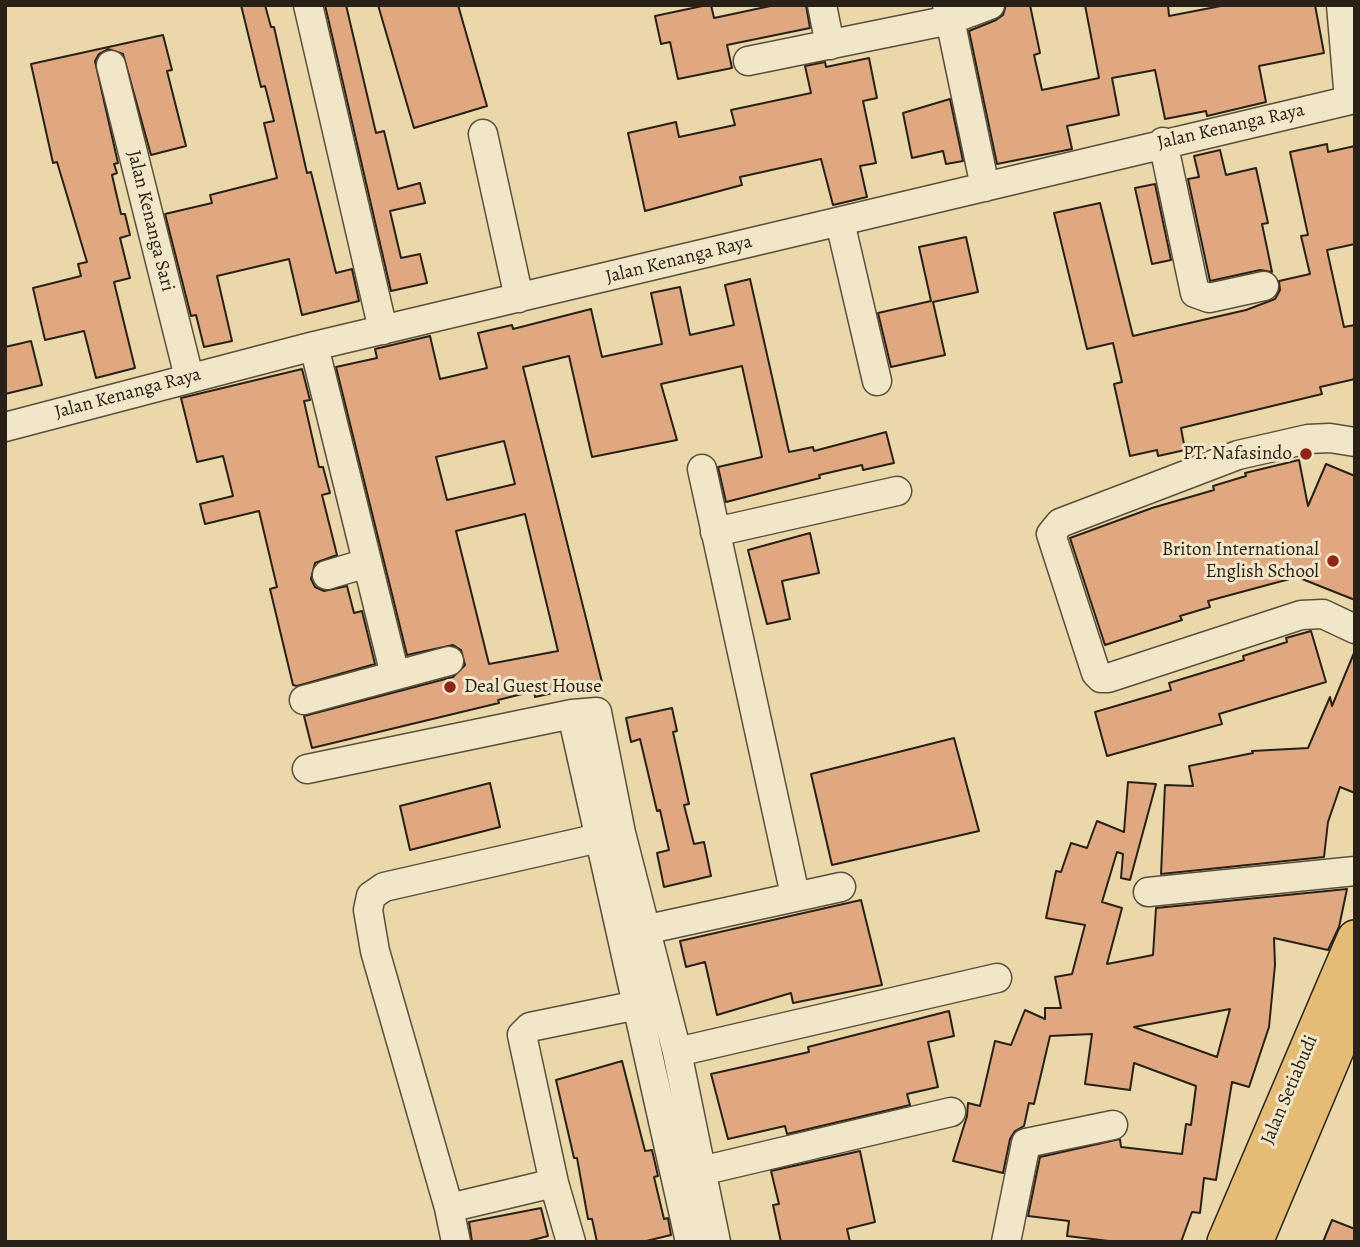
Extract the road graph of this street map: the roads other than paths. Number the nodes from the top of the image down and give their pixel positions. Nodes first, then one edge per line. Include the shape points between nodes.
1 (308, 5) edge
2 (822, 5) edge
3 (990, 5) edge
4 (1341, 5) edge
5 (948, 13) edge
6 (830, 45) junction
7 (748, 61) dead end
8 (111, 65) dead end
9 (1352, 100) edge
10 (483, 134) dead end
11 (1163, 142) junction
12 (985, 187) junction
13 (841, 222) junction
14 (1264, 286) dead end
15 (519, 298) junction
16 (383, 330) junction
17 (314, 346) junction
18 (189, 377) junction
19 (877, 381) dead end
20 (5, 427) edge
21 (1353, 437) edge
22 (702, 469) dead end
23 (897, 491) dead end
24 (715, 533) junction
25 (367, 563) junction
26 (327, 575) dead end
27 (1355, 629) edge
28 (449, 661) dead end
29 (396, 675) junction
30 (304, 700) dead end
31 (307, 769) dead end
32 (610, 835) junction
33 (1355, 871) edge
34 (841, 887) dead end
35 (1148, 892) dead end
36 (795, 895) junction
37 (644, 930) junction
38 (1355, 938) edge
39 (997, 978) dead end
40 (650, 1002) junction
41 (1347, 1008) edge
42 (1335, 1045) edge
43 (677, 1052) junction
44 (951, 1112) dead end
45 (1113, 1125) dead end
46 (688, 1174) junction
47 (554, 1183) junction
48 (449, 1208) junction
49 (456, 1242) edge
50 (571, 1242) edge
51 (690, 1242) edge
52 (716, 1242) edge
53 (1006, 1242) edge
54 (1226, 1242) edge
55 (1255, 1242) edge

1 - 16 street
2 - 6 street
3 - 5 street
4 - 9 street
5 - 6 street
5 - 12 street
6 - 7 street
8 - 18 street, Jalan Kenanga Sari
9 - 11 street, Jalan Kenanga Raya
10 - 15 street
11 - 12 street, Jalan Kenanga Raya
11 - 14 street via 1195,293 1209,298
12 - 13 street, Jalan Kenanga Raya
13 - 15 street, Jalan Kenanga Raya
13 - 19 street
15 - 16 street, Jalan Kenanga Raya
16 - 17 street, Jalan Kenanga Raya
17 - 18 street, Jalan Kenanga Raya
17 - 25 street
18 - 20 street, Jalan Kenanga Raya
21 - 27 street via 1308,439 1238,456 1060,523 1051,534 1101,678 1301,615 1323,614
22 - 24 street
23 - 24 street
24 - 36 street
25 - 26 street
25 - 29 street
28 - 29 street
29 - 30 street
31 - 32 street via 572,714
32 - 37 street
32 - 40 street
32 - 48 street via 384,887 371,896 368,910 375,951
33 - 35 street
34 - 36 street
36 - 37 street
37 - 40 street
38 - 41 main road, Jalan Setiabudi
39 - 43 street
40 - 43 street
40 - 46 street
40 - 47 street via 530,1027 522,1035
41 - 42 main road, Jalan Setiabudi
42 - 54 main road, Jalan Setiabudi
42 - 55 main road, Jalan Setiabudi
43 - 46 street
44 - 46 street
45 - 53 street via 1026,1143
46 - 51 street
46 - 52 street
47 - 48 street
47 - 50 street
48 - 49 street

